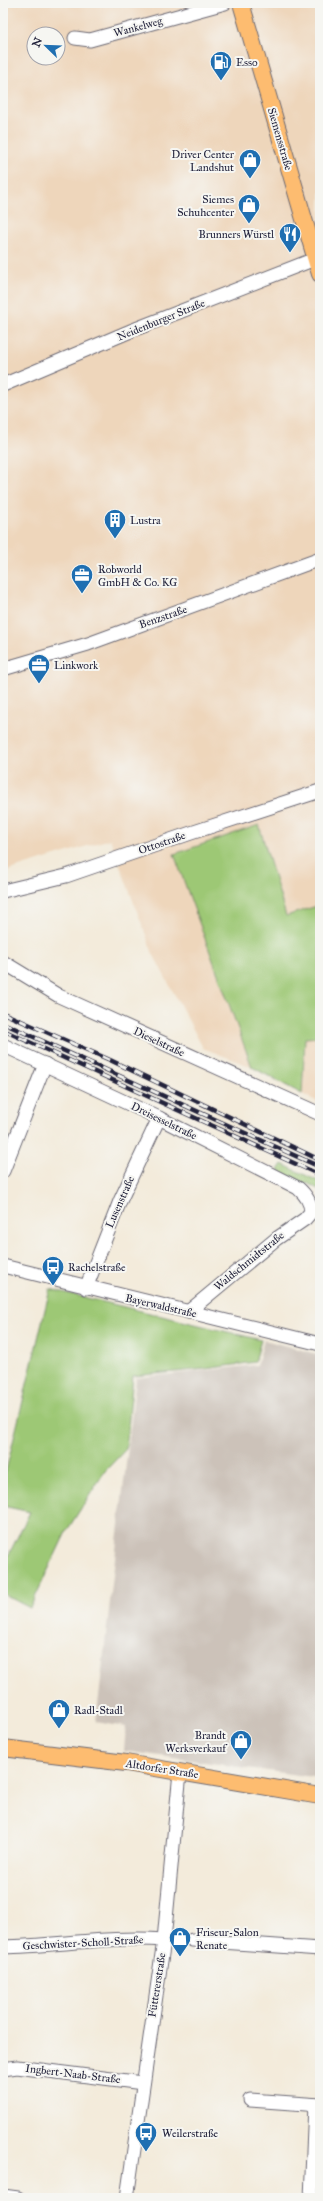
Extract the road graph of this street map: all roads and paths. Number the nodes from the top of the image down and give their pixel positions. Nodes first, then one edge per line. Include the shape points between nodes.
1 (225, 3) edge
2 (241, 3) edge
3 (75, 38) dead end
4 (318, 264) edge
5 (3, 385) edge
6 (320, 559) edge
7 (3, 669) edge
8 (320, 791) edge
9 (3, 891) edge
10 (3, 962) edge
11 (3, 1045) edge
12 (45, 1064) junction
13 (320, 1114) edge
14 (159, 1118) junction
15 (6, 1151) edge
16 (3, 1171) edge
17 (312, 1212) joint
18 (3, 1266) edge
19 (86, 1288) junction
20 (188, 1312) junction
21 (320, 1344) edge
22 (3, 1748) edge
23 (180, 1772) junction
24 (320, 1796) edge
25 (164, 1940) junction
26 (192, 1940) dead end
27 (3, 1947) edge
28 (320, 1949) edge
29 (3, 2069) edge
30 (143, 2083) junction
31 (250, 2100) dead end
32 (318, 2105) edge
33 (3, 2196) edge
34 (18, 2198) edge
35 (127, 2198) edge
36 (311, 2198) edge

1 - 3 street, Wankelweg via 90,40
2 - 4 main road, Siemensstraße
4 - 5 street, Neidenburger Straße via 133,330
6 - 7 street, Benzstraße via 88,644
8 - 9 street, Ottostraße via 66,876
10 - 13 street, Dieselstraße via 59,996
11 - 12 street, Dreisesselstraße
12 - 14 street, Dreisesselstraße
12 - 15 street
14 - 17 street, Dreisesselstraße via 298,1188 311,1205
14 - 19 street, Lusenstraße via 120,1201
15 - 16 street
17 - 20 street, Waldschmidtstraße
18 - 19 street, Bayerwaldstraße
19 - 20 street, Bayerwaldstraße
20 - 21 street, Bayerwaldstraße
22 - 23 main road, Altdorfer Straße
23 - 24 main road, Altdorfer Straße
23 - 25 street, Füttererstraße
25 - 27 street, Geschwister-Scholl-Straße via 108,1940 47,1947
25 - 30 street, Füttererstraße
26 - 28 street
29 - 30 street, Ingbert-Naab-Straße via 17,2067
30 - 35 street, Füttererstraße
31 - 32 street
32 - 36 street
33 - 34 street

